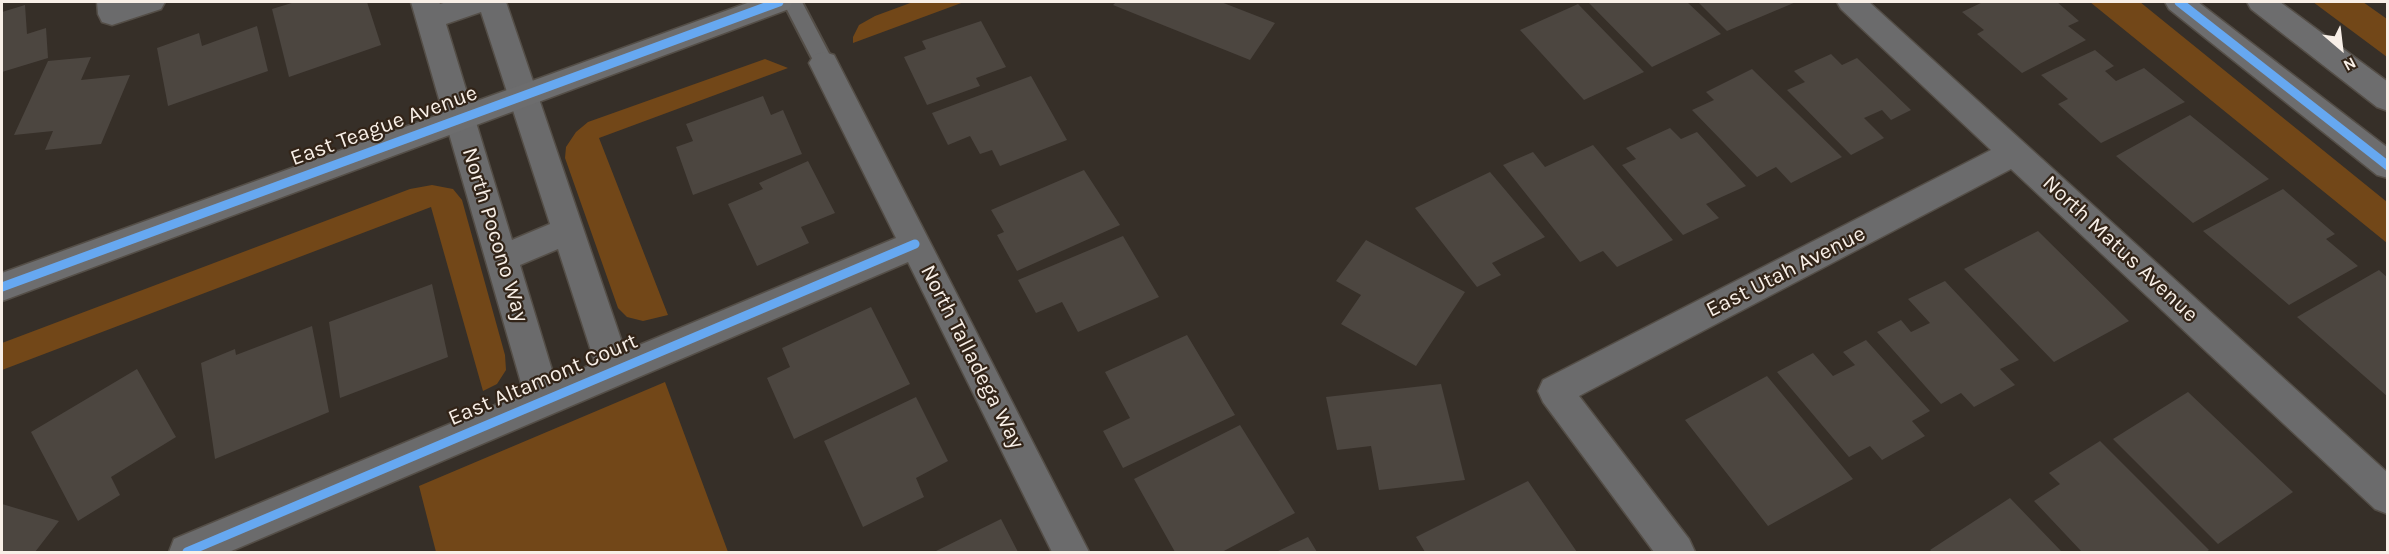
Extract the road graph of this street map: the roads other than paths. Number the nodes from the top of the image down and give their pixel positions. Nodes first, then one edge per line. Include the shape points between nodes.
1 (151, 2) edge
2 (478, 2) edge
3 (492, 2) edge
4 (779, 2) edge
5 (793, 2) edge
6 (1851, 2) edge
7 (2179, 2) edge
8 (2260, 2) edge
9 (111, 8) edge
10 (428, 10) edge
11 (824, 63) joint
12 (523, 96) junction
13 (2388, 99) edge
14 (460, 119) junction
15 (2016, 152) junction
16 (2388, 166) edge
17 (568, 231) junction
18 (915, 244) junction
19 (503, 258) junction
20 (2, 287) edge
21 (615, 371) junction
22 (544, 400) junction
23 (2388, 498) edge
24 (187, 552) edge
25 (1071, 552) edge
26 (1676, 552) edge

1 - 9 street
2 - 10 street
3 - 12 street
4 - 12 street, East Teague Avenue
5 - 11 lane, North Talladega Way
6 - 15 street, North Matus Avenue
7 - 16 street
8 - 13 street
10 - 14 street, North Pocono Way
11 - 18 street, North Talladega Way
12 - 14 street, East Teague Avenue
12 - 17 street
14 - 19 street, North Pocono Way
14 - 20 street, East Teague Avenue
15 - 23 street, North Matus Avenue
15 - 26 street, East Utah Avenue via 1555,392
17 - 19 street
17 - 21 street
18 - 21 street, East Altamont Court
18 - 25 street, North Talladega Way
19 - 22 street, North Pocono Way
21 - 22 street, East Altamont Court
22 - 24 street, East Altamont Court

